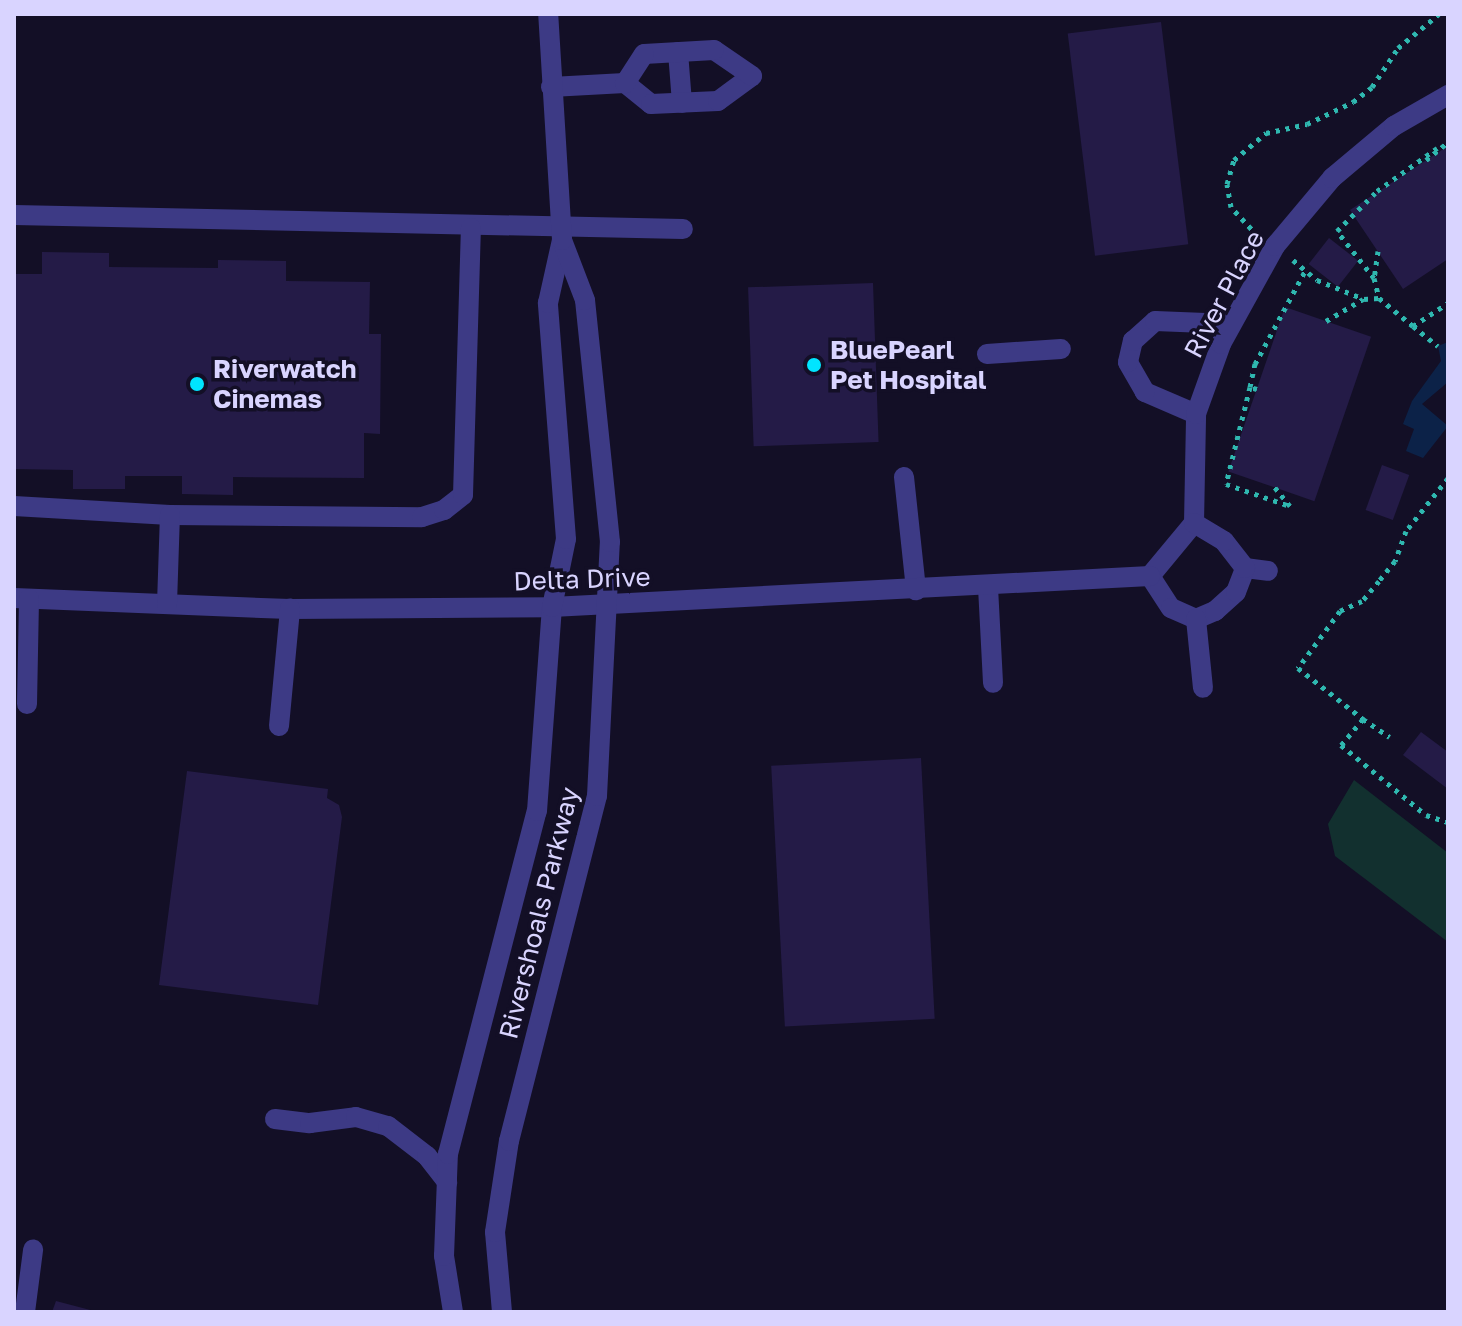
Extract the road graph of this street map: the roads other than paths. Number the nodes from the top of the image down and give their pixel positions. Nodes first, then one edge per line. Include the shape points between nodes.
1 (548, 14) edge
2 (678, 52) junction
3 (625, 83) junction
4 (551, 87) junction
5 (1448, 95) edge
6 (682, 103) junction
7 (14, 215) edge
8 (471, 228) junction
9 (683, 229) dead end
10 (561, 234) junction
11 (1231, 324) junction
12 (1061, 349) dead end
13 (987, 354) dead end
14 (1196, 414) junction
15 (904, 477) dead end
16 (14, 506) edge
17 (170, 515) junction
18 (1194, 523) junction
19 (1245, 568) junction
20 (1268, 571) dead end
21 (1150, 576) junction
22 (988, 587) junction
23 (916, 590) junction
24 (22, 599) edge
25 (167, 604) junction
26 (607, 605) junction
27 (552, 607) junction
28 (290, 609) junction
29 (1196, 619) junction
30 (993, 683) dead end
31 (1203, 688) dead end
32 (27, 704) dead end
33 (279, 726) dead end
34 (275, 1119) dead end
35 (447, 1182) junction
36 (33, 1250) dead end
37 (25, 1312) edge
38 (453, 1312) edge
39 (502, 1312) edge

1 - 4 street, Rivershoals Parkway
2 - 3 street via 644,54
2 - 6 street
2 - 6 street via 714,50 752,76 718,101
3 - 4 street
3 - 6 street via 651,104
4 - 10 street, Rivershoals Parkway
5 - 11 street, River Place via 1394,126 1332,178 1275,246
7 - 8 street
8 - 10 street
8 - 17 street via 463,495 444,510 422,517
9 - 10 street
10 - 26 street, Rivershoals Parkway via 585,300 610,542
10 - 27 street, Rivershoals Parkway via 548,303 566,539
11 - 14 street, River Place
11 - 14 street via 1155,321 1133,341 1128,362 1145,392
12 - 13 street
14 - 18 street, River Place
15 - 23 street
16 - 17 street
17 - 25 street
18 - 19 street via 1224,541
18 - 21 street
19 - 20 street
19 - 29 street via 1236,592
21 - 22 street, Delta Drive
21 - 29 street via 1171,608
22 - 23 street, Delta Drive
22 - 30 street
23 - 26 street, Delta Drive
24 - 25 street, Delta Drive
24 - 32 street
25 - 28 street, Delta Drive
26 - 27 street, Delta Drive
26 - 39 street, Rivershoals Parkway via 597,796 509,1141 495,1232
27 - 28 street, Delta Drive
27 - 35 street, Rivershoals Parkway via 537,811 448,1154
28 - 33 street
29 - 31 street
34 - 35 street via 310,1123 356,1117 388,1126 411,1141
35 - 38 street, Rivershoals Parkway via 444,1256
36 - 37 street

